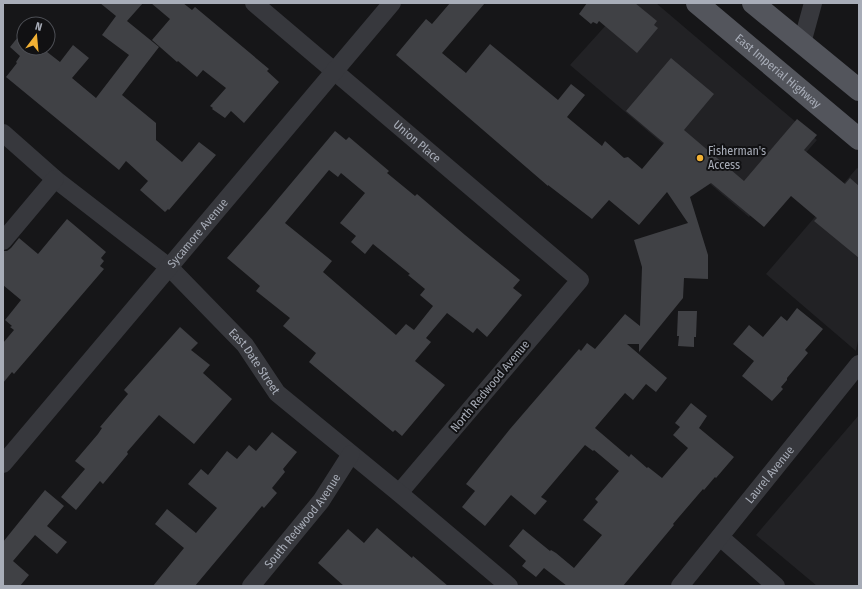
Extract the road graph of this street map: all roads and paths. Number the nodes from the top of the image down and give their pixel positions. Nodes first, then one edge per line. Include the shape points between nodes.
1 (254, 3) edge
2 (392, 3) edge
3 (697, 3) edge
4 (813, 3) edge
5 (754, 5) edge
6 (802, 44) junction
7 (335, 72) junction
8 (859, 90) edge
9 (3, 133) edge
10 (859, 139) edge
11 (55, 179) junction
12 (3, 241) edge
13 (170, 268) junction
14 (580, 280) joint
15 (859, 364) edge
16 (351, 454) junction
17 (3, 464) edge
18 (400, 493) junction
19 (720, 537) junction
20 (251, 586) edge
21 (509, 586) edge
22 (680, 586) edge
23 (776, 586) edge

1 - 7 street, Union Place
2 - 7 street, Sycamore Avenue
3 - 10 main road, East Imperial Highway
4 - 6 street
5 - 6 main road
6 - 8 main road
7 - 13 street, Sycamore Avenue
7 - 14 street, Union Place
9 - 11 street, East Date Street
11 - 12 street
11 - 13 street, East Date Street
13 - 16 street, East Date Street via 245,345 277,393
13 - 17 street, Sycamore Avenue
14 - 18 street, North Redwood Avenue
15 - 19 street, Laurel Avenue
16 - 18 street, East Date Street
16 - 20 street, South Redwood Avenue via 321,502
18 - 21 street, East Date Street
19 - 22 street, Laurel Avenue
19 - 23 street

